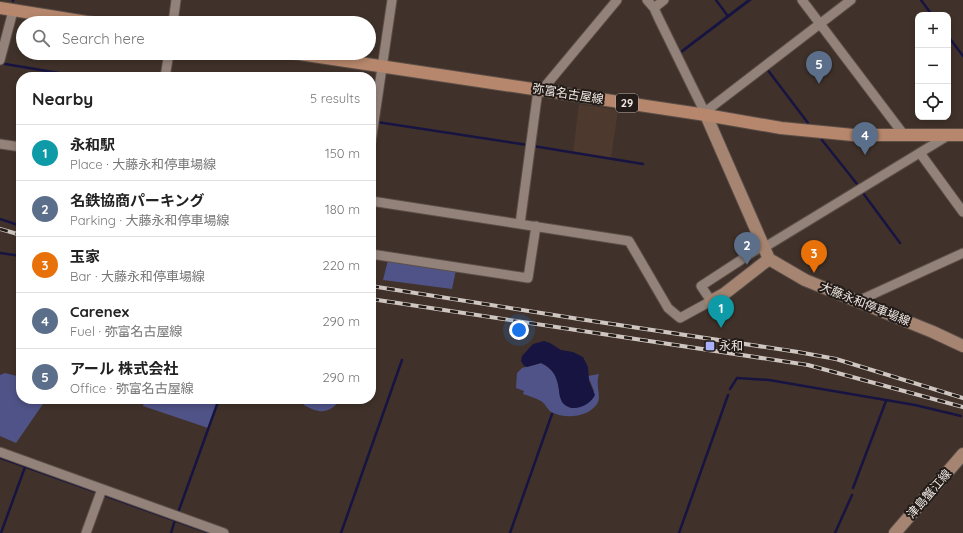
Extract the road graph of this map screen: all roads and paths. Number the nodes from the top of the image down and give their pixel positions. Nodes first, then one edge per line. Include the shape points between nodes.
1 (176, 0) edge
2 (392, 0) edge
3 (617, 0) edge
4 (647, 0) edge
5 (664, 0) edge
6 (802, 0) edge
7 (851, 0) edge
8 (0, 8) edge
9 (654, 8) junction
10 (13, 11) junction
11 (46, 16) edge
12 (174, 16) edge
13 (820, 24) junction
14 (0, 60) edge
15 (168, 60) edge
16 (341, 60) edge
17 (383, 66) junction
18 (166, 72) edge
19 (540, 90) junction
20 (376, 105) edge
21 (706, 114) junction
22 (904, 135) junction
23 (949, 135) junction
24 (963, 135) edge
25 (0, 144) edge
26 (16, 146) edge
27 (920, 153) junction
28 (376, 202) edge
29 (963, 212) edge
30 (520, 224) junction
31 (536, 226) junction
32 (766, 250) junction
33 (963, 253) edge
34 (376, 255) edge
35 (711, 301) junction
36 (858, 301) junction
37 (963, 346) edge
38 (0, 452) edge
39 (963, 454) edge
40 (102, 489) junction
41 (86, 533) edge
42 (224, 533) edge
43 (895, 533) edge

1 - 12 street
2 - 17 street
3 - 19 street
4 - 9 street
5 - 9 street
6 - 13 street
7 - 13 street
8 - 10 main road
9 - 21 street
10 - 11 main road
10 - 14 street
13 - 21 street
13 - 22 street
15 - 18 street
16 - 17 main road, 弥富名古屋線 / 29
17 - 19 main road, 弥富名古屋線 / 29
17 - 20 street
19 - 21 main road, 弥富名古屋線 / 29
19 - 30 street
21 - 22 main road, 弥富名古屋線 / 29 via 781,128 853,135
21 - 32 main road
22 - 23 main road, 弥富名古屋線 / 29
23 - 24 main road, 弥富名古屋線 / 29
23 - 27 street
25 - 26 street
27 - 29 street
27 - 32 street
28 - 30 street
30 - 31 street
31 - 34 street via 528,278
31 - 35 street via 629,241 668,308 680,318
32 - 35 main road via 724,294
32 - 35 street via 701,286
32 - 36 main road, 大藤永和停車場線 via 805,280
33 - 36 street
36 - 37 main road, 大藤永和停車場線
38 - 40 street
39 - 43 main road, 津島蟹江線
40 - 41 street
40 - 42 street

